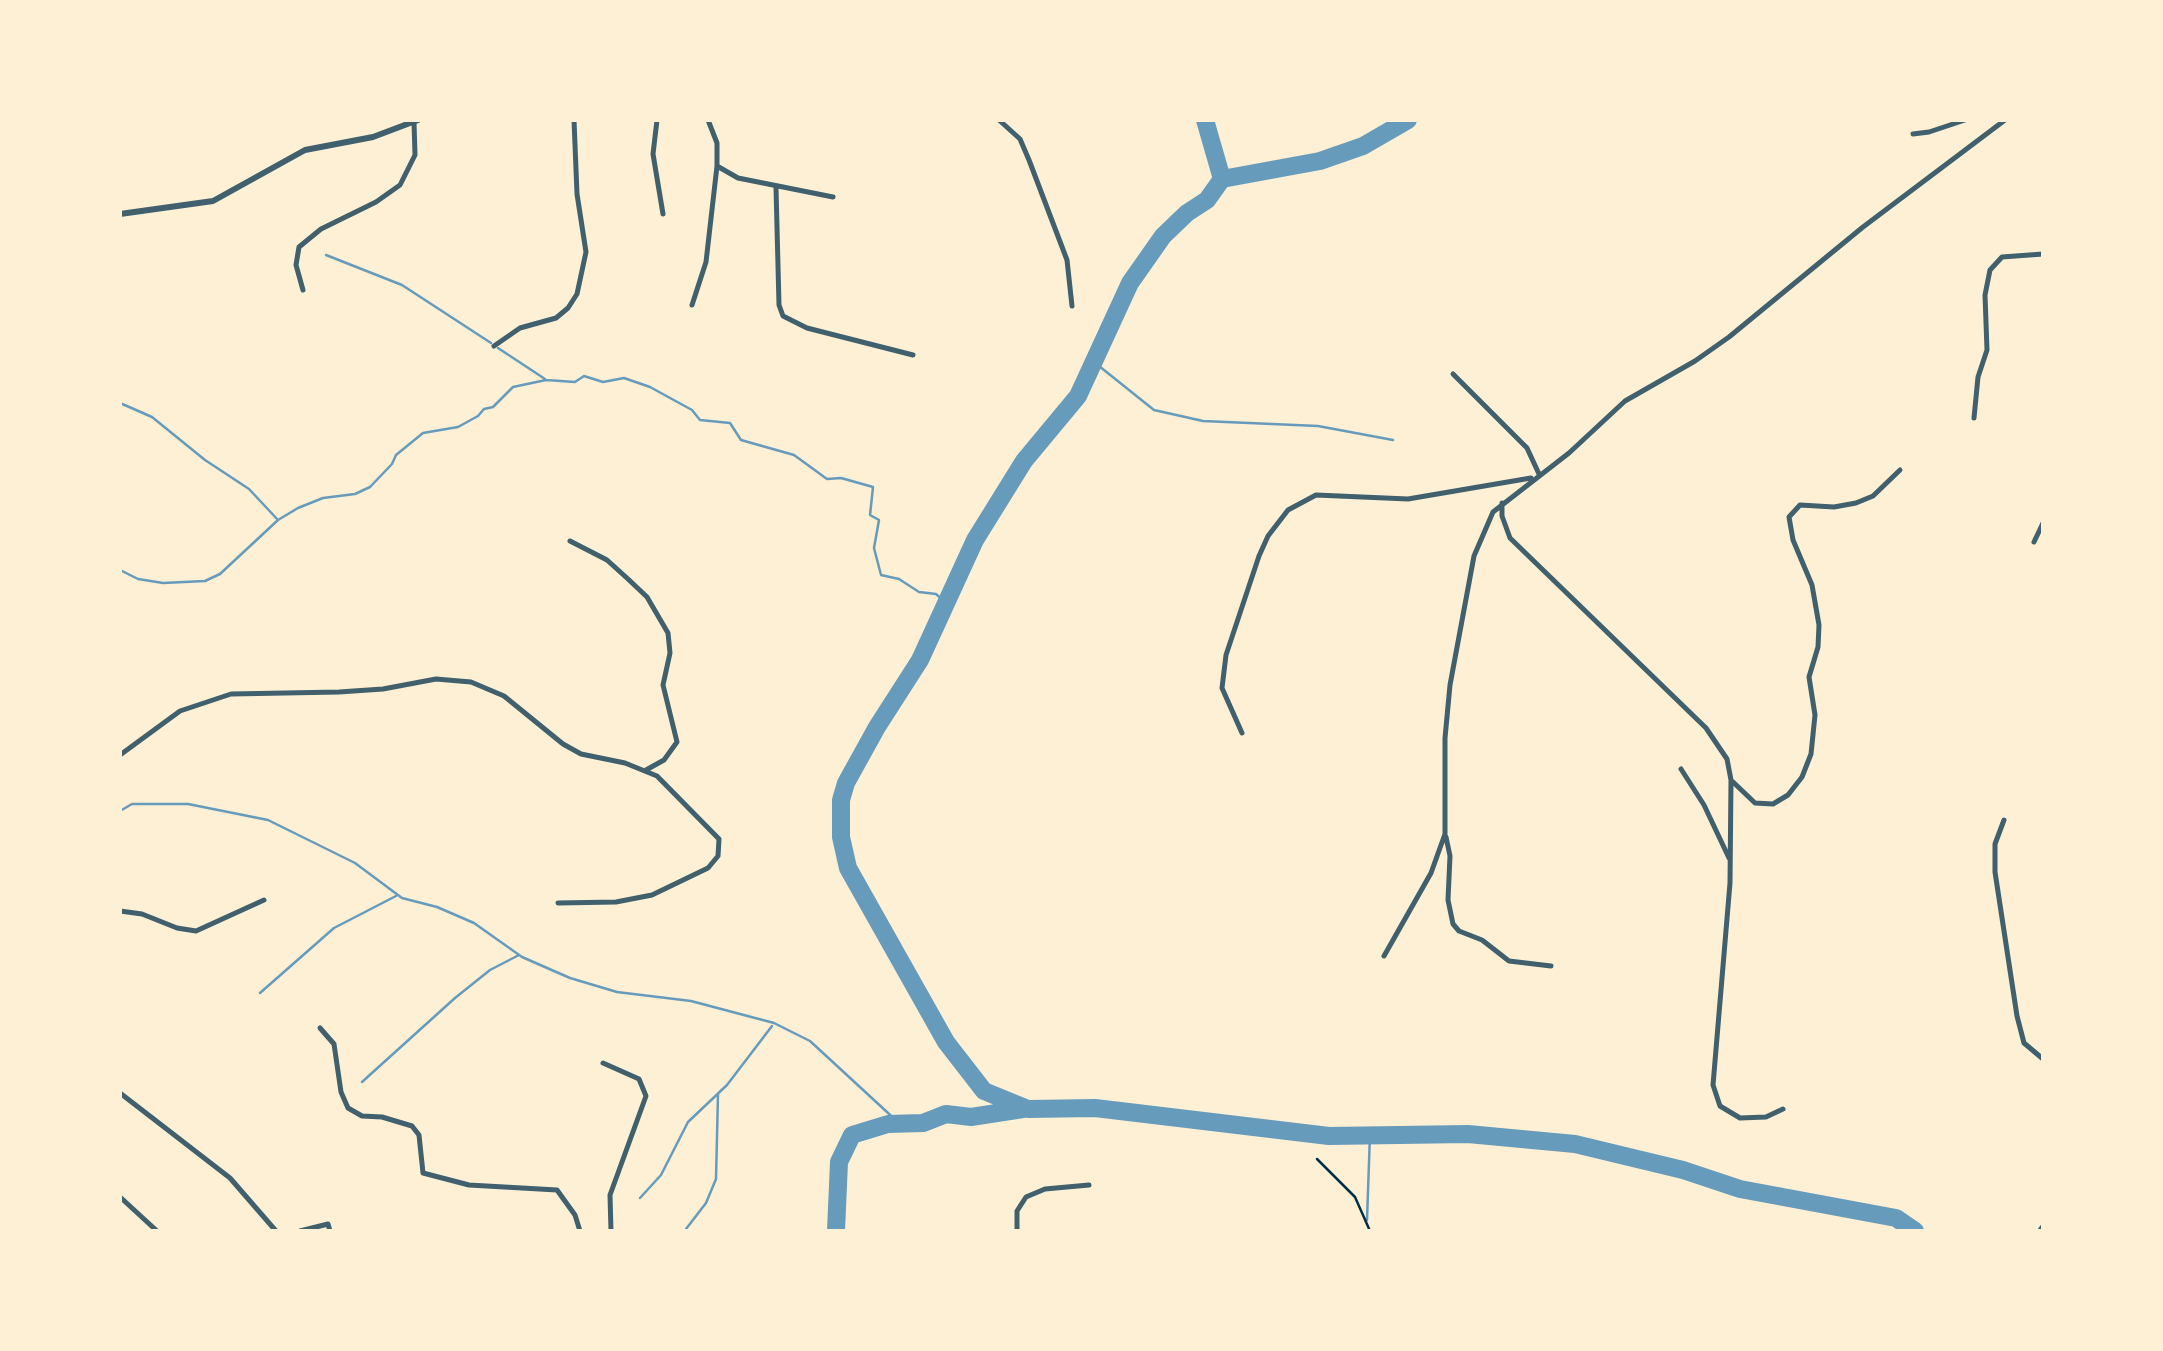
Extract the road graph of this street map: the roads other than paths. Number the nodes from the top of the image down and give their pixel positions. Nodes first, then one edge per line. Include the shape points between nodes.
1 (574, 120) edge
2 (657, 120) edge
3 (708, 120) edge
4 (998, 120) edge
5 (1965, 120) edge
6 (2005, 120) edge
7 (416, 121) edge
8 (1913, 134) dead end
9 (716, 166) junction
10 (776, 188) junction
11 (833, 197) dead end
12 (120, 214) edge
13 (663, 214) dead end
14 (2043, 254) edge
15 (303, 290) dead end
16 (692, 305) dead end
17 (1072, 306) dead end
18 (494, 346) dead end
19 (913, 356) dead end
20 (1453, 374) dead end
21 (1974, 418) dead end
22 (1900, 470) dead end
23 (1537, 476) junction
24 (1502, 504) junction
25 (2043, 523) edge
26 (570, 540) dead end
27 (2034, 542) dead end
28 (1242, 733) dead end
29 (120, 754) edge
30 (1681, 769) dead end
31 (646, 770) junction
32 (1732, 780) junction
33 (2004, 820) dead end
34 (1445, 834) junction
35 (1730, 861) junction
36 (264, 900) dead end
37 (558, 904) dead end
38 (120, 912) edge
39 (1384, 956) dead end
40 (1551, 966) dead end
41 (320, 1028) dead end
42 (2043, 1058) edge
43 (603, 1063) dead end
44 (120, 1093) edge
45 (1784, 1108) dead end
46 (1090, 1185) dead end
47 (120, 1197) edge
48 (157, 1231) edge
49 (276, 1231) edge
50 (300, 1231) edge
51 (330, 1231) edge
52 (580, 1231) edge
53 (611, 1231) edge
54 (1017, 1231) edge

1 - 18 street via 586,252 577,294 556,318 520,328
2 - 13 street via 653,154
3 - 9 street
4 - 17 street via 1020,139 1067,260
5 - 8 street
6 - 23 street via 1709,351 1625,401
7 - 12 street via 306,150 213,200
7 - 15 street via 414,155 400,185 298,247
9 - 10 street
9 - 16 street via 706,262
10 - 11 street
10 - 19 street via 783,316
14 - 21 street via 2002,257 1990,270 1984,294 1987,350
20 - 23 street via 1527,448
22 - 32 street via 1856,503 1800,506 1789,517 1820,625 1809,676 1815,714 1811,754 1795,786 1773,804 1755,803
23 - 24 street
23 - 28 street via 1408,498 1316,495 1288,510 1259,556 1226,655 1222,688
24 - 32 street via 1510,538 1716,738
24 - 34 street via 1474,556 1459,628 1445,738
25 - 27 street
26 - 31 street via 628,578 668,633 662,685 677,742
29 - 31 street via 180,711 230,694 354,691 447,678 504,696 581,754
30 - 35 street
31 - 37 street via 713,830 720,844 715,862 652,894
32 - 35 street
33 - 42 street via 1994,858 2017,1016 2024,1043
34 - 39 street
34 - 40 street via 1453,924 1501,957
35 - 45 street via 1712,1085 1729,1113 1751,1120
36 - 38 street via 196,931
41 - 52 street via 334,1044 348,1108 412,1126 422,1173 469,1185 557,1190
43 - 53 street via 638,1080 646,1096 610,1195
44 - 49 street via 230,1178
46 - 54 street via 1026,1197 1017,1211
47 - 48 street
50 - 51 street via 328,1224

